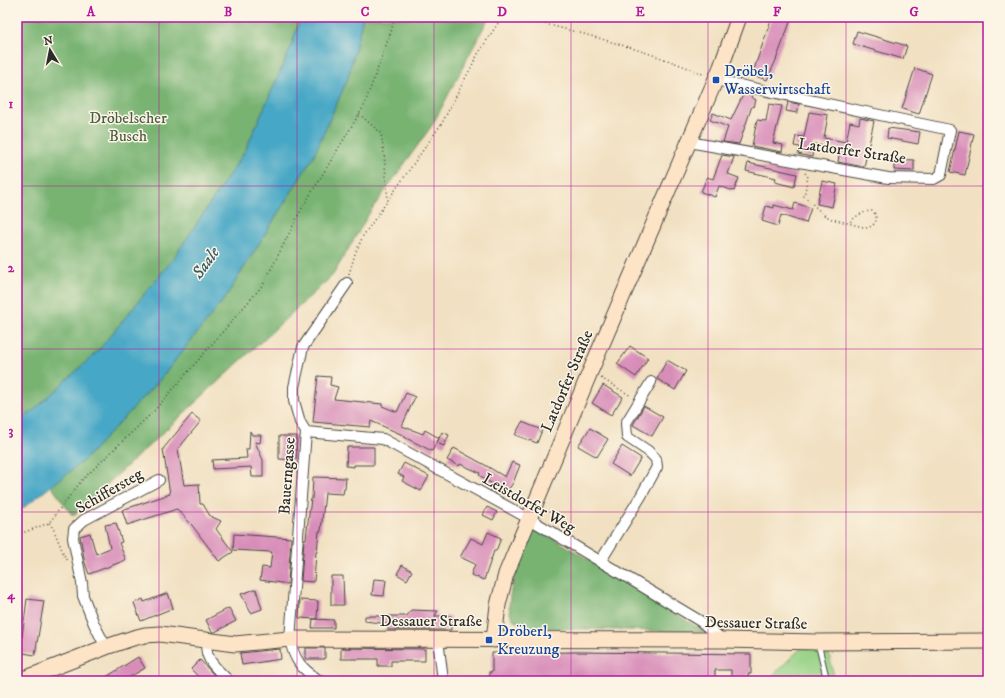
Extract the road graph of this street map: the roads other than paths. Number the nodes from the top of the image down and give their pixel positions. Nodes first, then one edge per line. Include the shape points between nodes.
1 (739, 17) edge
2 (719, 73) junction
3 (689, 142) junction
4 (347, 283) road end
5 (651, 382) dead end
6 (306, 432) junction
7 (159, 480) dead end
8 (528, 518) junction
9 (600, 562) junction
10 (290, 639) junction
11 (438, 639) junction
12 (494, 640) junction
13 (723, 640) junction
14 (207, 641) junction
15 (818, 642) junction
16 (988, 642) edge
17 (106, 647) junction
18 (19, 681) edge
19 (229, 681) edge
20 (320, 681) edge
21 (443, 681) edge
22 (827, 681) edge

1 - 2 main road
2 - 3 main road, Latdorfer Straße
2 - 3 street, Latdorfer Straße via 950,130 941,175 934,179 888,178
3 - 8 main road, Latdorfer Straße
4 - 6 street, Bauerngasse via 303,347 294,387 294,400 300,422
5 - 9 street via 626,423 628,438 656,458 657,467
6 - 8 street, Leistdorfer Weg via 382,439
6 - 10 street, Bauerngasse
7 - 17 street, Schiffersteg via 84,520 74,529 73,538 83,596
8 - 9 street, Leistdorfer Weg
8 - 12 main road, Latdorfer Straße via 506,574 498,605
9 - 13 street, Leistdorfer Weg via 700,621
10 - 11 main road, Dessauer Straße
10 - 14 main road, Dessauer Straße via 235,644
10 - 20 street via 298,661 306,672
11 - 12 main road, Dessauer Straße
11 - 21 street
12 - 13 main road, Dessauer Straße
13 - 15 main road, Dessauer Straße
14 - 17 main road, Dessauer Straße via 160,634 133,638
14 - 19 street via 209,660
15 - 16 main road, Dessauer Straße
15 - 22 lane
17 - 18 main road, Dessauer Straße

